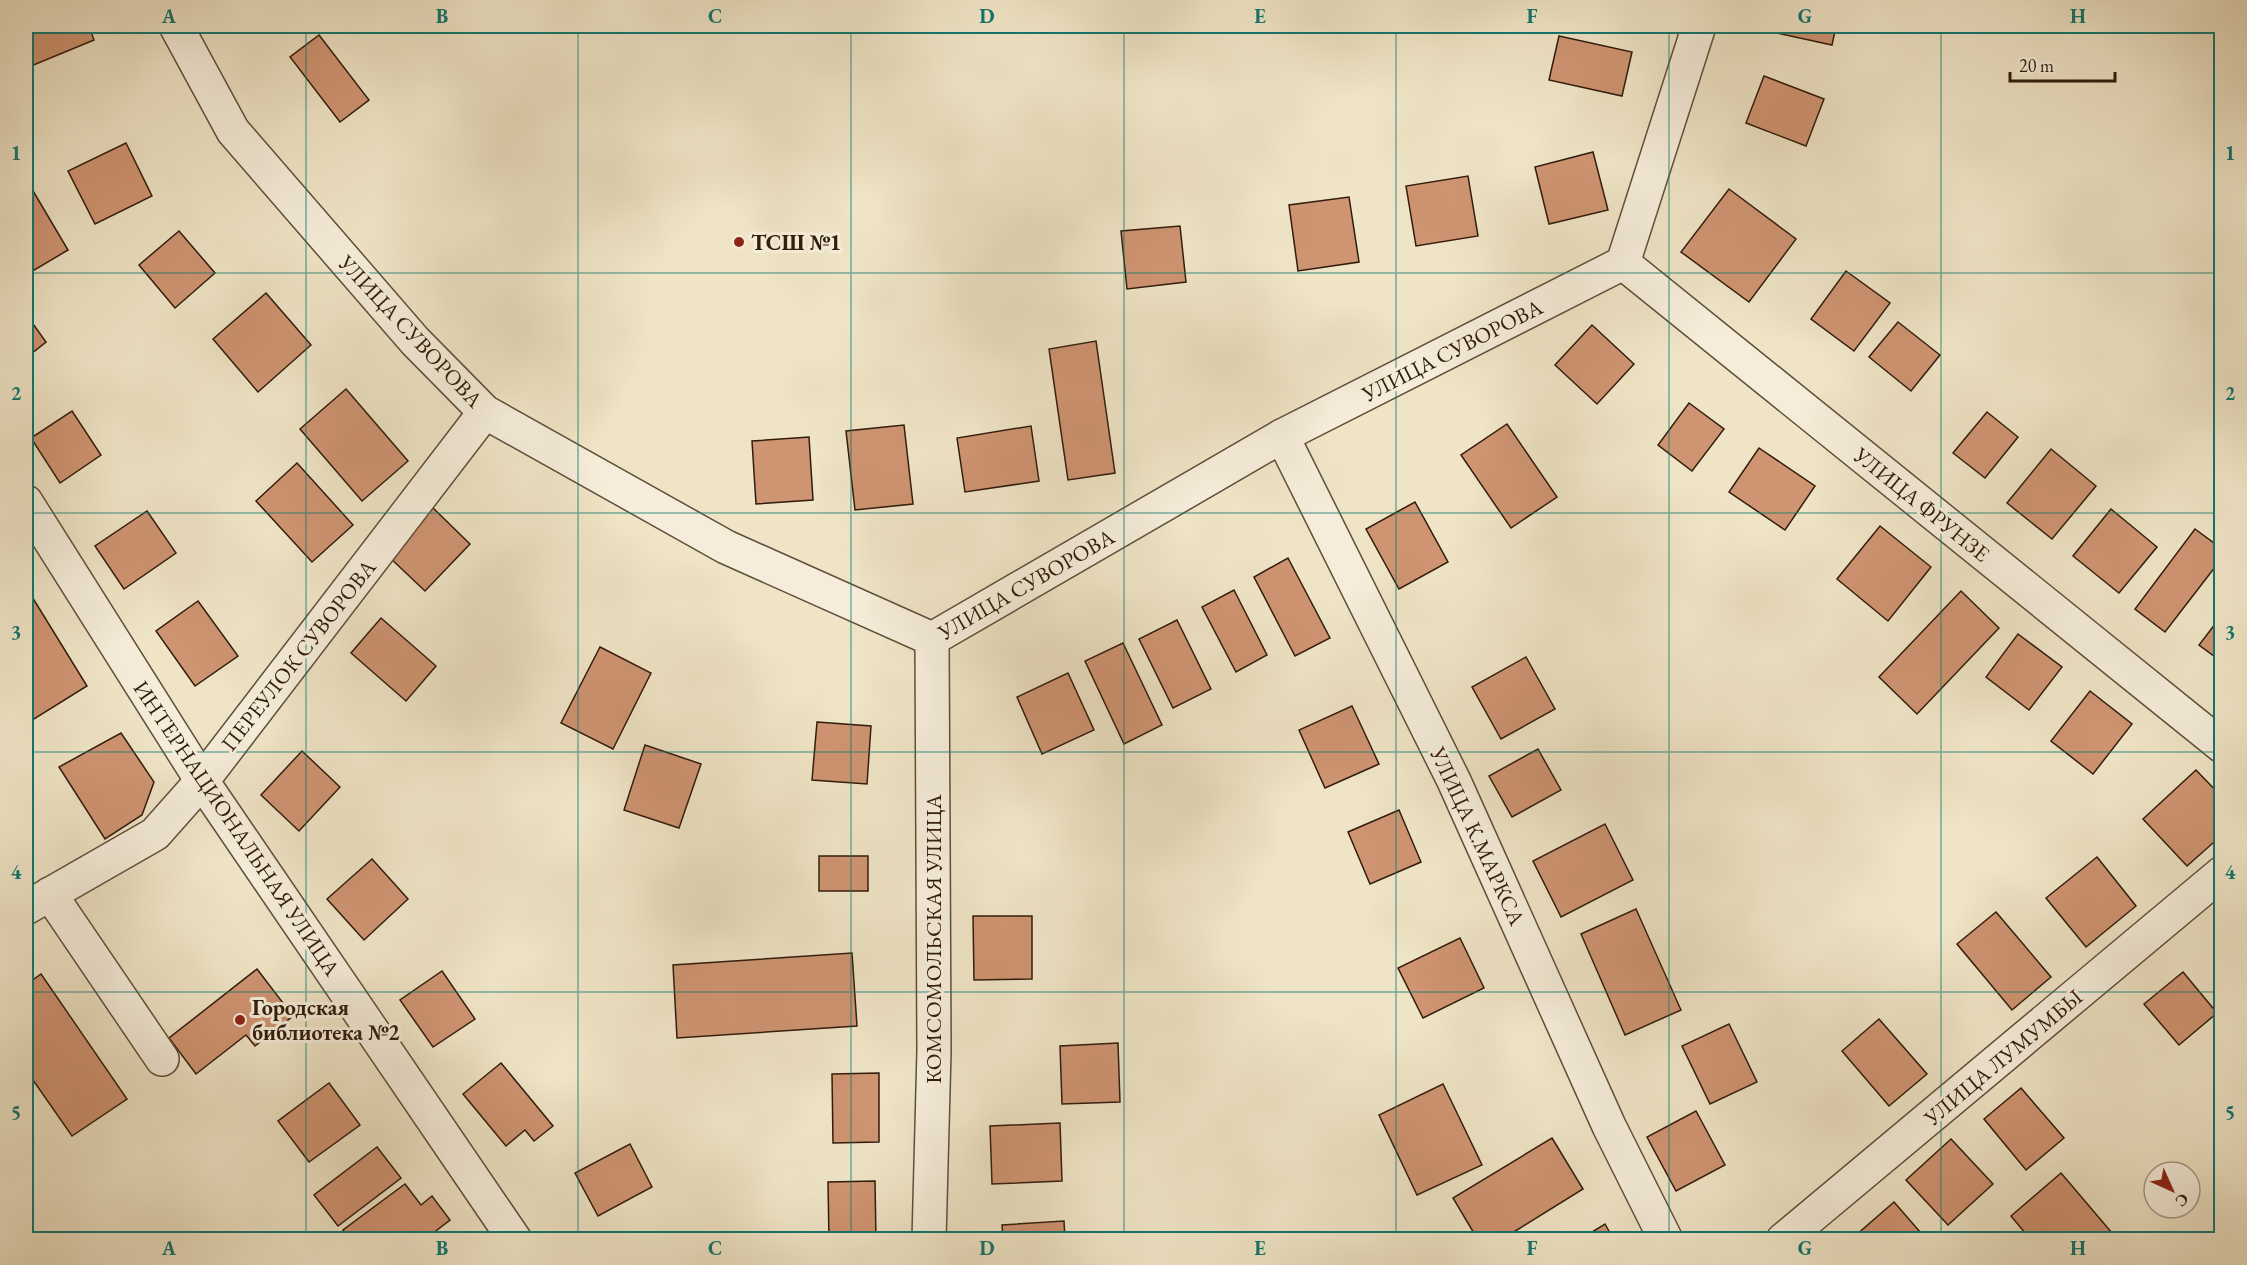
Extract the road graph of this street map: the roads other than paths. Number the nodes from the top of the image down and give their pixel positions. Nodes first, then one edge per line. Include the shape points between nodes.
1 (176, 26) edge
2 (1699, 26) edge
3 (1623, 263) junction
4 (485, 412) junction
5 (1282, 436) junction
6 (26, 502) edge
7 (932, 639) junction
8 (2222, 746) edge
9 (202, 781) junction
10 (2222, 873) edge
11 (38, 901) edge
12 (162, 1059) dead end
13 (515, 1239) edge
14 (929, 1239) edge
15 (1666, 1239) edge
16 (1784, 1239) edge

1 - 4 street, УЛИЦА СУВОРОВА via 233,131 415,341
2 - 3 street
3 - 5 street, УЛИЦА СУВОРОВА
3 - 8 street, УЛИЦА ФРУНЗЕ
4 - 7 street, УЛИЦА СУВОРОВА via 726,547
4 - 9 street, ПЕРЕУЛОК СУВОРОВА
5 - 7 street, УЛИЦА СУВОРОВА
5 - 15 street, УЛИЦА К.МАРКСА via 1454,781 1609,1126
6 - 9 street, ИНТЕРНАЦИОНАЛЬНАЯ УЛИЦА
7 - 14 street, КОМСОМОЛЬСКАЯ УЛИЦА via 934,1051
9 - 11 street, ПЕРЕУЛОК СУВОРОВА via 155,834
9 - 13 street, ИНТЕРНАЦИОНАЛЬНАЯ УЛИЦА
10 - 16 street, УЛИЦА ЛУМУМБЫ
11 - 12 street

